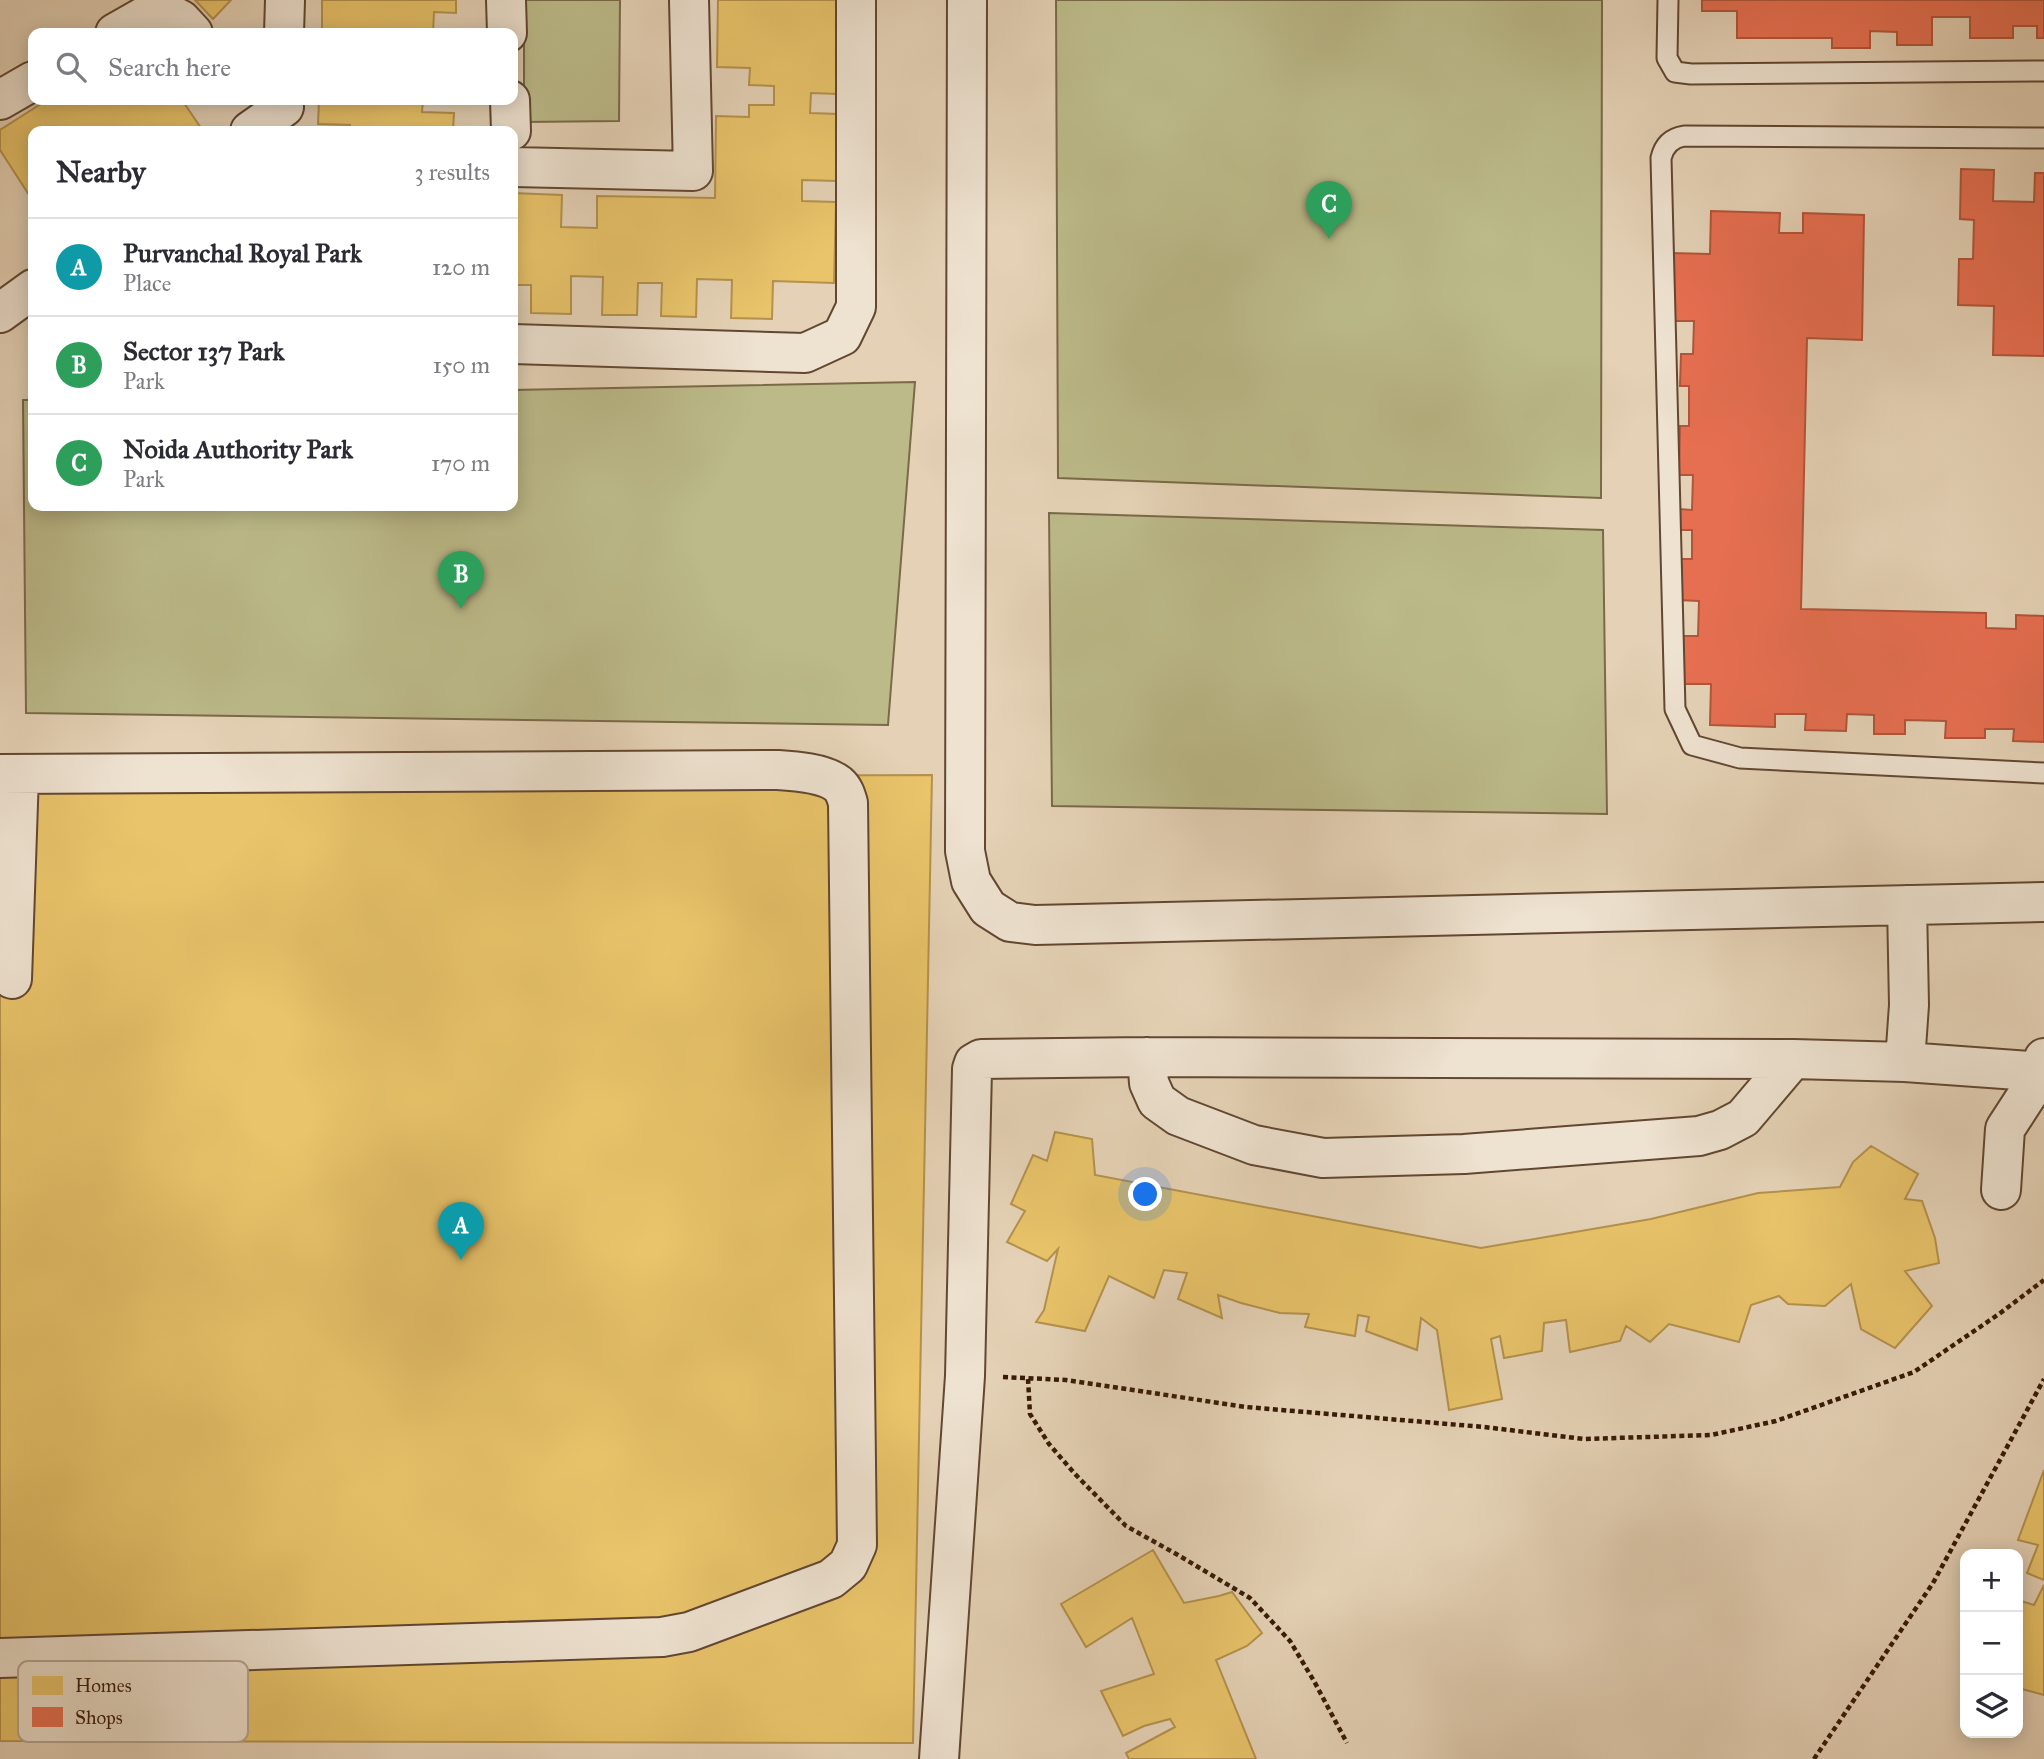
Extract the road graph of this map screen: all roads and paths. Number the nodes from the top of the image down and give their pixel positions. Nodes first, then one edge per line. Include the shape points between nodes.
1 (285, 0) edge
2 (506, 0) edge
3 (689, 0) edge
4 (856, 0) edge
5 (967, 0) edge
6 (1668, 0) edge
7 (124, 28) edge
8 (188, 28) edge
9 (285, 28) edge
10 (507, 28) edge
11 (2044, 71) edge
12 (28, 84) edge
13 (0, 100) edge
14 (510, 105) edge
15 (511, 126) edge
16 (2044, 138) edge
17 (518, 167) edge
18 (28, 293) edge
19 (0, 313) edge
20 (28, 326) edge
21 (0, 329) edge
22 (518, 344) edge
23 (2044, 772) edge
24 (10, 774) edge
25 (2044, 902) edge
26 (1907, 905) junction
27 (12, 979) dead end
28 (1147, 1056) junction
29 (1793, 1059) junction
30 (1905, 1062) junction
31 (2043, 1067) edge
32 (2001, 1190) dead end
33 (2044, 1280) edge
34 (965, 1376) junction
35 (1028, 1378) junction
36 (2044, 1379) edge
37 (0, 1658) edge
38 (1347, 1743) dead end
39 (939, 1759) edge
40 (1814, 1759) edge

1 - 9 street
2 - 10 street
3 - 17 street via 693,171
4 - 22 street via 856,306 842,336 805,354
5 - 26 street via 965,851 971,881 988,908 1010,922 1035,925
6 - 11 lane via 1667,58 1675,72
7 - 8 street via 159,8
12 - 13 street
14 - 15 street
16 - 23 lane via 1685,136 1669,143 1661,158 1675,709 1692,745 1740,758
18 - 19 street
20 - 21 street
24 - 27 street
24 - 37 street via 778,769 839,785 848,803 857,1545 848,1565 831,1579 689,1632 662,1637
25 - 26 street
26 - 30 street
28 - 29 street
28 - 29 street via 1149,1083 1157,1101 1178,1116 1254,1145 1323,1158 1464,1154 1699,1136 1743,1118
28 - 34 street via 981,1059 974,1063
29 - 30 street
30 - 31 street
31 - 32 street via 2005,1129
33 - 35 path via 1914,1372 1776,1421 1711,1435 1584,1439 1246,1407
34 - 35 path
34 - 39 street
35 - 38 path via 1030,1414 1075,1474 1126,1526 1250,1598 1290,1641
36 - 40 path via 1933,1583

